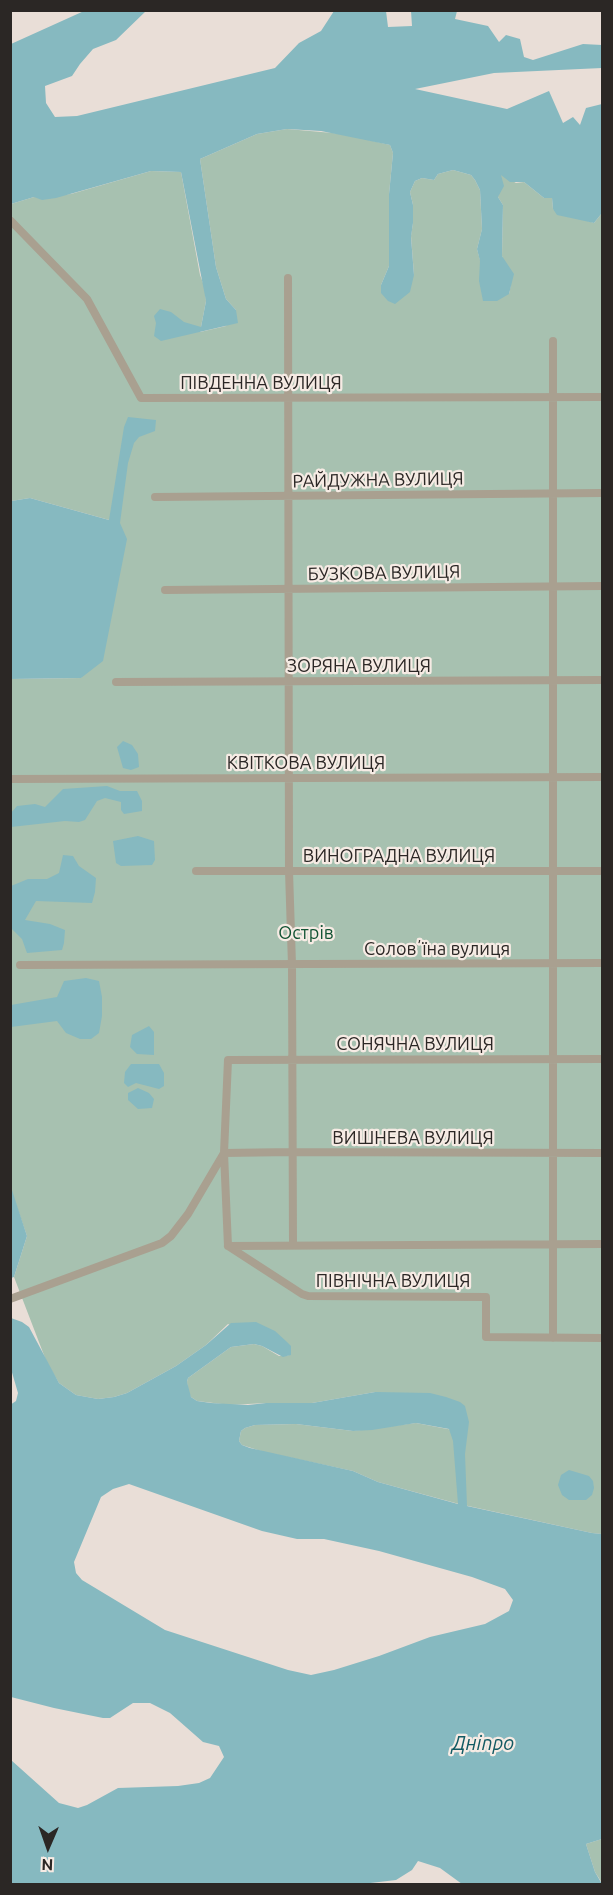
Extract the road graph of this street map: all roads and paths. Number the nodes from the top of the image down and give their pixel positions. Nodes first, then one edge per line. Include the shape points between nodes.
1 (11, 221) edge
2 (288, 278) dead end
3 (554, 341) dead end
4 (554, 397) junction
5 (603, 397) edge
6 (288, 398) junction
7 (554, 493) junction
8 (603, 493) edge
9 (289, 496) junction
10 (155, 497) dead end
11 (553, 586) junction
12 (603, 586) edge
13 (289, 589) junction
14 (165, 590) dead end
15 (554, 680) junction
16 (603, 680) edge
17 (289, 681) junction
18 (116, 682) dead end
19 (553, 777) junction
20 (603, 777) edge
21 (10, 778) edge
22 (289, 778) junction
23 (196, 871) dead end
24 (289, 871) junction
25 (554, 871) junction
26 (603, 871) edge
27 (603, 963) edge
28 (292, 964) junction
29 (554, 964) junction
30 (20, 965) dead end
31 (291, 1058) junction
32 (554, 1059) junction
33 (603, 1059) edge
34 (292, 1152) junction
35 (553, 1153) junction
36 (603, 1153) edge
37 (224, 1154) junction
38 (293, 1244) junction
39 (554, 1244) junction
40 (603, 1244) edge
41 (228, 1246) junction
42 (10, 1299) edge
43 (553, 1338) junction
44 (603, 1338) edge

1 - 6 street, ПІВДЕННА ВУЛИЦЯ via 87,299 141,398
2 - 6 street
3 - 4 street
4 - 5 street, ПІВДЕННА ВУЛИЦЯ
4 - 6 street, ПІВДЕННА ВУЛИЦЯ
4 - 7 street
6 - 9 street
7 - 8 street, РАЙДУЖНА ВУЛИЦЯ
7 - 9 street, РАЙДУЖНА ВУЛИЦЯ
7 - 11 street
9 - 10 street, РАЙДУЖНА ВУЛИЦЯ
9 - 13 street
11 - 12 street, БУЗКОВА ВУЛИЦЯ
11 - 13 street, БУЗКОВА ВУЛИЦЯ
11 - 15 street
13 - 14 street, БУЗКОВА ВУЛИЦЯ
13 - 17 street
15 - 16 street, ЗОРЯНА ВУЛИЦЯ
15 - 17 street, ЗОРЯНА ВУЛИЦЯ
15 - 19 street
17 - 18 street, ЗОРЯНА ВУЛИЦЯ
17 - 22 street
19 - 20 street, КВІТКОВА ВУЛИЦЯ
19 - 22 street, КВІТКОВА ВУЛИЦЯ
19 - 25 street
21 - 22 street, КВІТКОВА ВУЛИЦЯ
22 - 24 street
23 - 24 street, ВИНОГРАДНА ВУЛИЦЯ
24 - 25 street, ВИНОГРАДНА ВУЛИЦЯ
24 - 28 street
25 - 26 street, ВИНОГРАДНА ВУЛИЦЯ
25 - 29 street
27 - 29 street, Соловʼїна вулиця
28 - 29 street, Соловʼїна вулиця
28 - 30 street, Соловʼїна вулиця
28 - 31 street
29 - 32 street
31 - 32 street, СОНЯЧНА ВУЛИЦЯ
31 - 34 street
31 - 37 street, СОНЯЧНА ВУЛИЦЯ via 228,1060
32 - 33 street, СОНЯЧНА ВУЛИЦЯ
32 - 35 street
34 - 35 street, ВИШНЕВА ВУЛИЦЯ
34 - 37 street, ВИШНЕВА ВУЛИЦЯ
34 - 38 street
35 - 36 street, ВИШНЕВА ВУЛИЦЯ
35 - 39 street
37 - 41 street
37 - 42 street via 188,1214 162,1243
38 - 39 street
38 - 41 street
39 - 40 street
39 - 43 street
41 - 43 street, ПІВНІЧНА ВУЛИЦЯ via 308,1296 486,1297 486,1337
43 - 44 street, ПІВНІЧНА ВУЛИЦЯ

